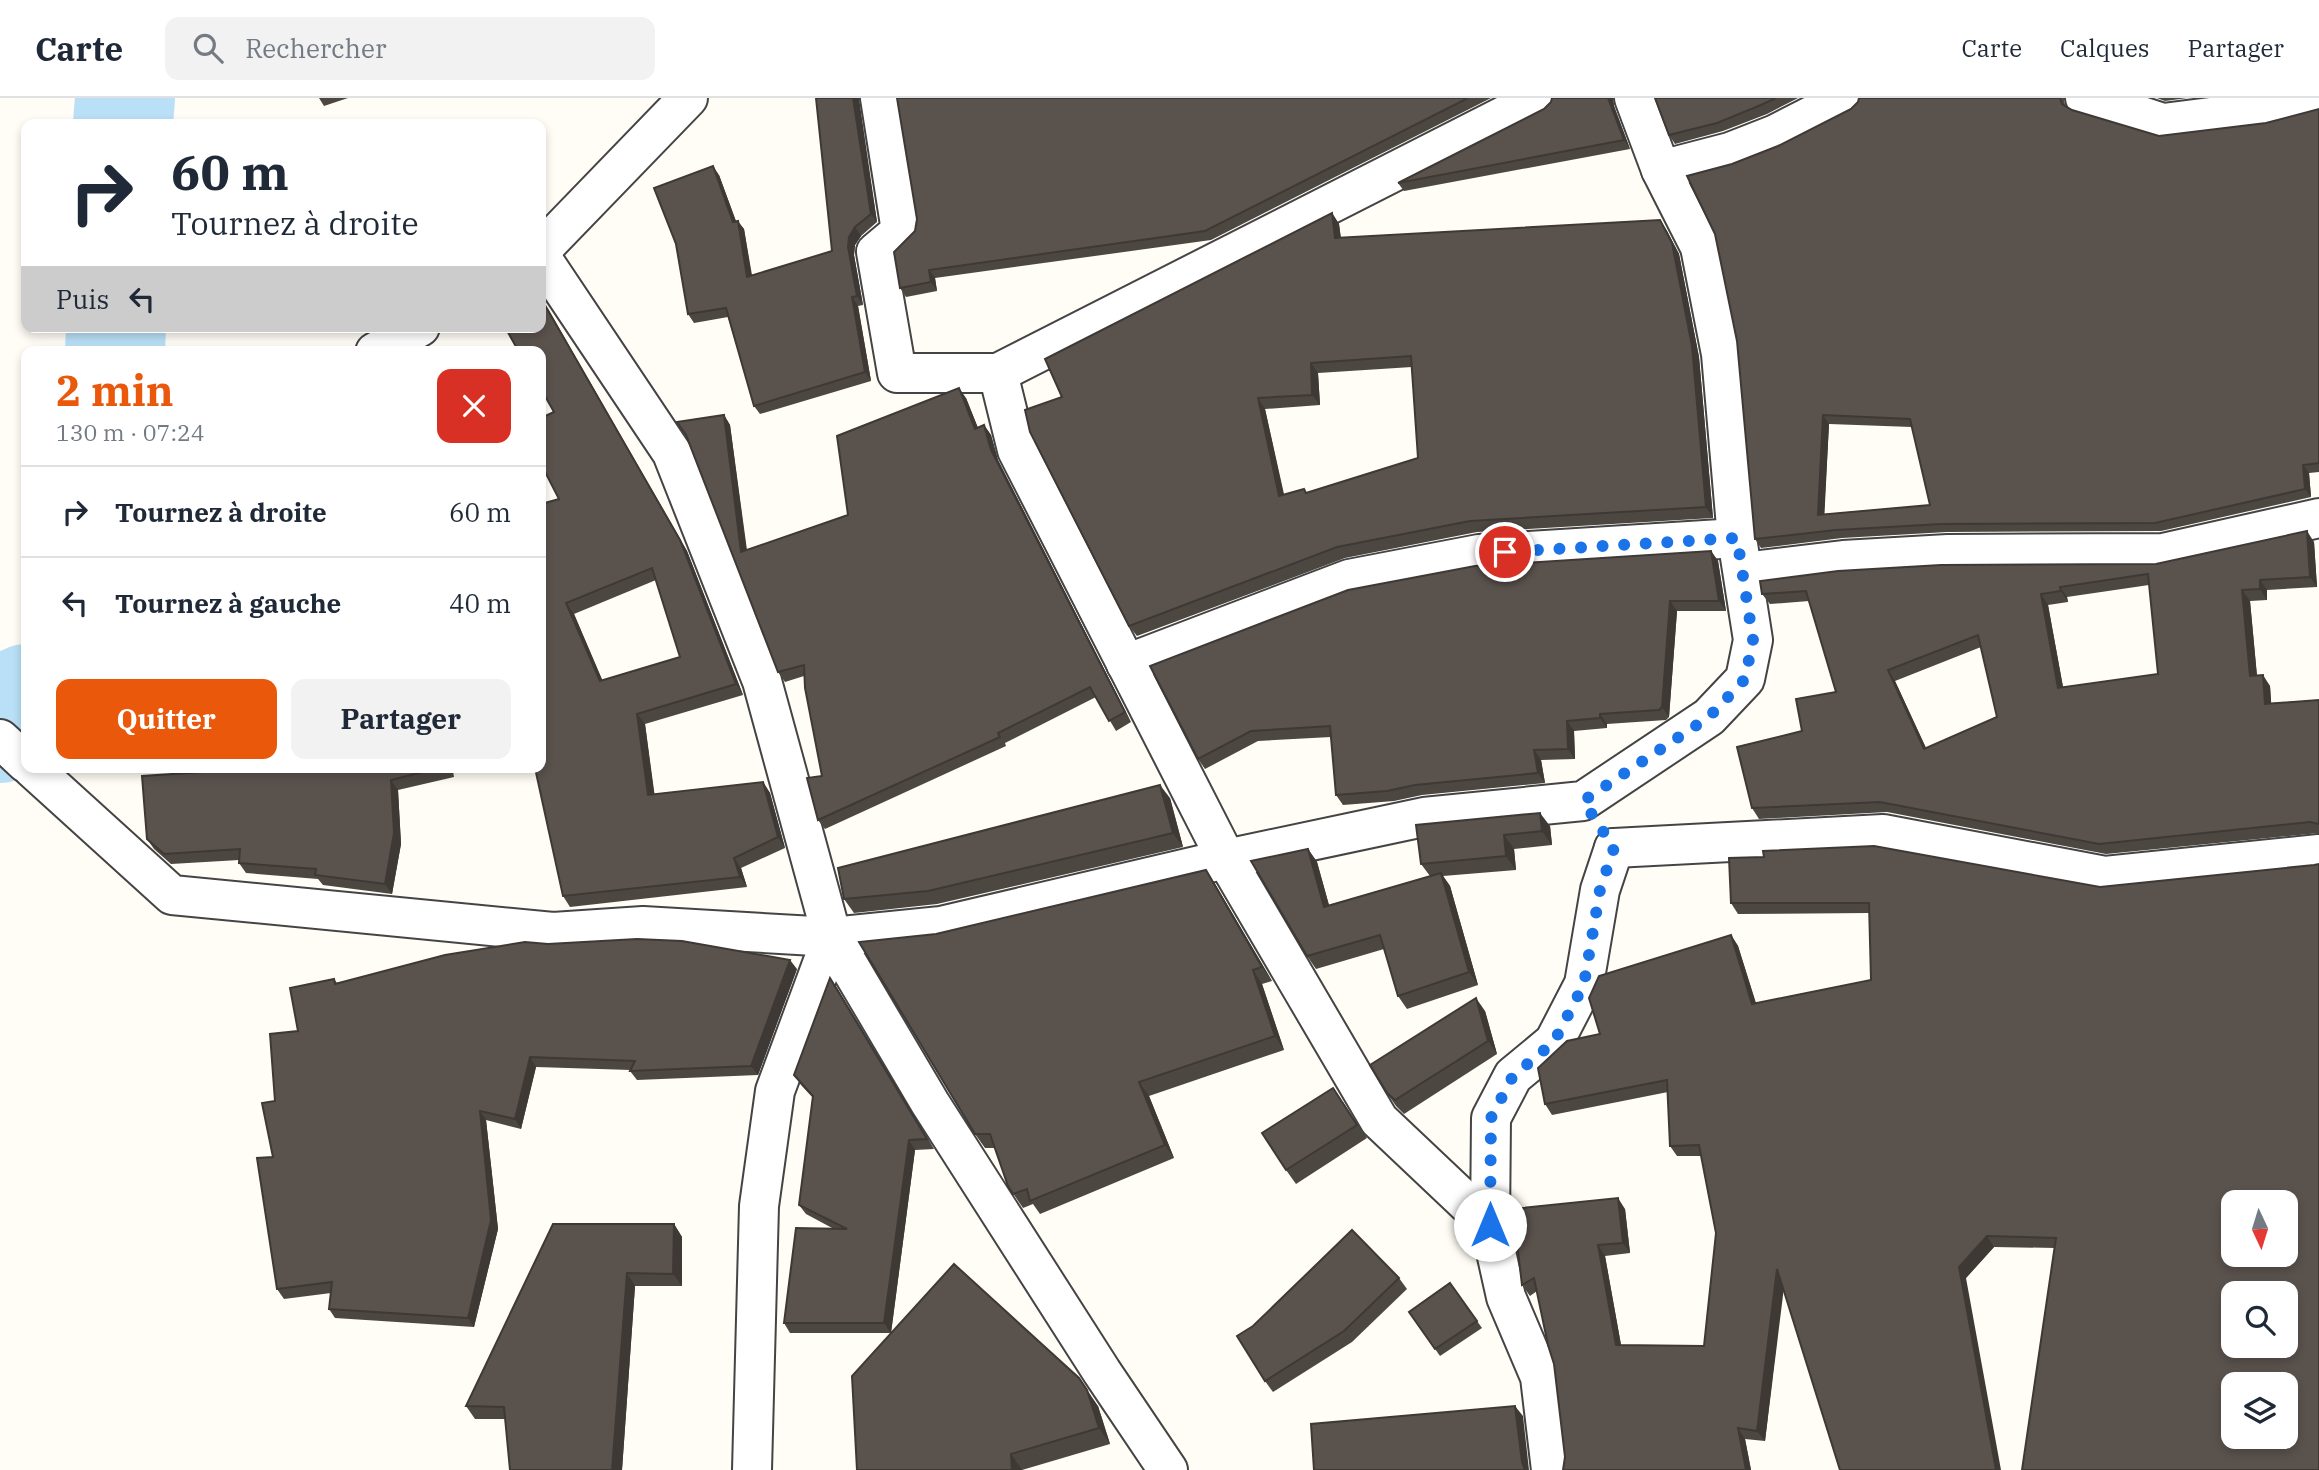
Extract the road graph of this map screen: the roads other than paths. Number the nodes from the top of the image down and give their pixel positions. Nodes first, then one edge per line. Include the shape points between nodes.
1 (688, 98) edge
2 (880, 98) edge
3 (1539, 98) edge
4 (1634, 98) edge
5 (1846, 98) edge
6 (2085, 98) edge
7 (2317, 98) edge
8 (1661, 170) junction
9 (546, 245) edge
10 (546, 264) edge
11 (409, 333) edge
12 (386, 346) edge
13 (998, 373) junction
14 (2319, 518) edge
15 (1740, 555) junction
16 (1126, 664) junction
17 (0, 740) edge
18 (21, 759) edge
19 (38, 773) edge
20 (1583, 801) junction
21 (1614, 848) junction
22 (2319, 854) edge
23 (1226, 859) junction
24 (832, 937) junction
25 (1490, 1225) junction
26 (752, 1470) edge
27 (1168, 1470) edge
28 (1551, 1470) edge

1 - 9 street
2 - 13 street via 901,231 876,252 897,373
3 - 13 street
4 - 8 street
5 - 8 street via 1730,152
6 - 7 street via 2163,123 2267,110
8 - 15 street via 1700,247 1721,354
10 - 24 street via 672,453 762,681
11 - 12 street
13 - 16 street via 1017,450
14 - 15 street via 2163,553 1948,554 1843,560
15 - 16 street via 1479,554 1349,579
15 - 20 street via 1753,640 1745,679 1709,717
16 - 23 street
17 - 18 street
19 - 24 street via 172,895 553,932 643,926
20 - 21 street
20 - 23 street via 1424,817
21 - 22 street via 1883,834 2105,876
21 - 25 street via 1600,890 1584,984 1554,1042 1513,1076 1491,1118
23 - 24 street via 942,926
23 - 25 street via 1379,1120
24 - 26 street via 773,1104 759,1206
24 - 27 street via 930,1103
25 - 28 street via 1506,1297 1540,1377

